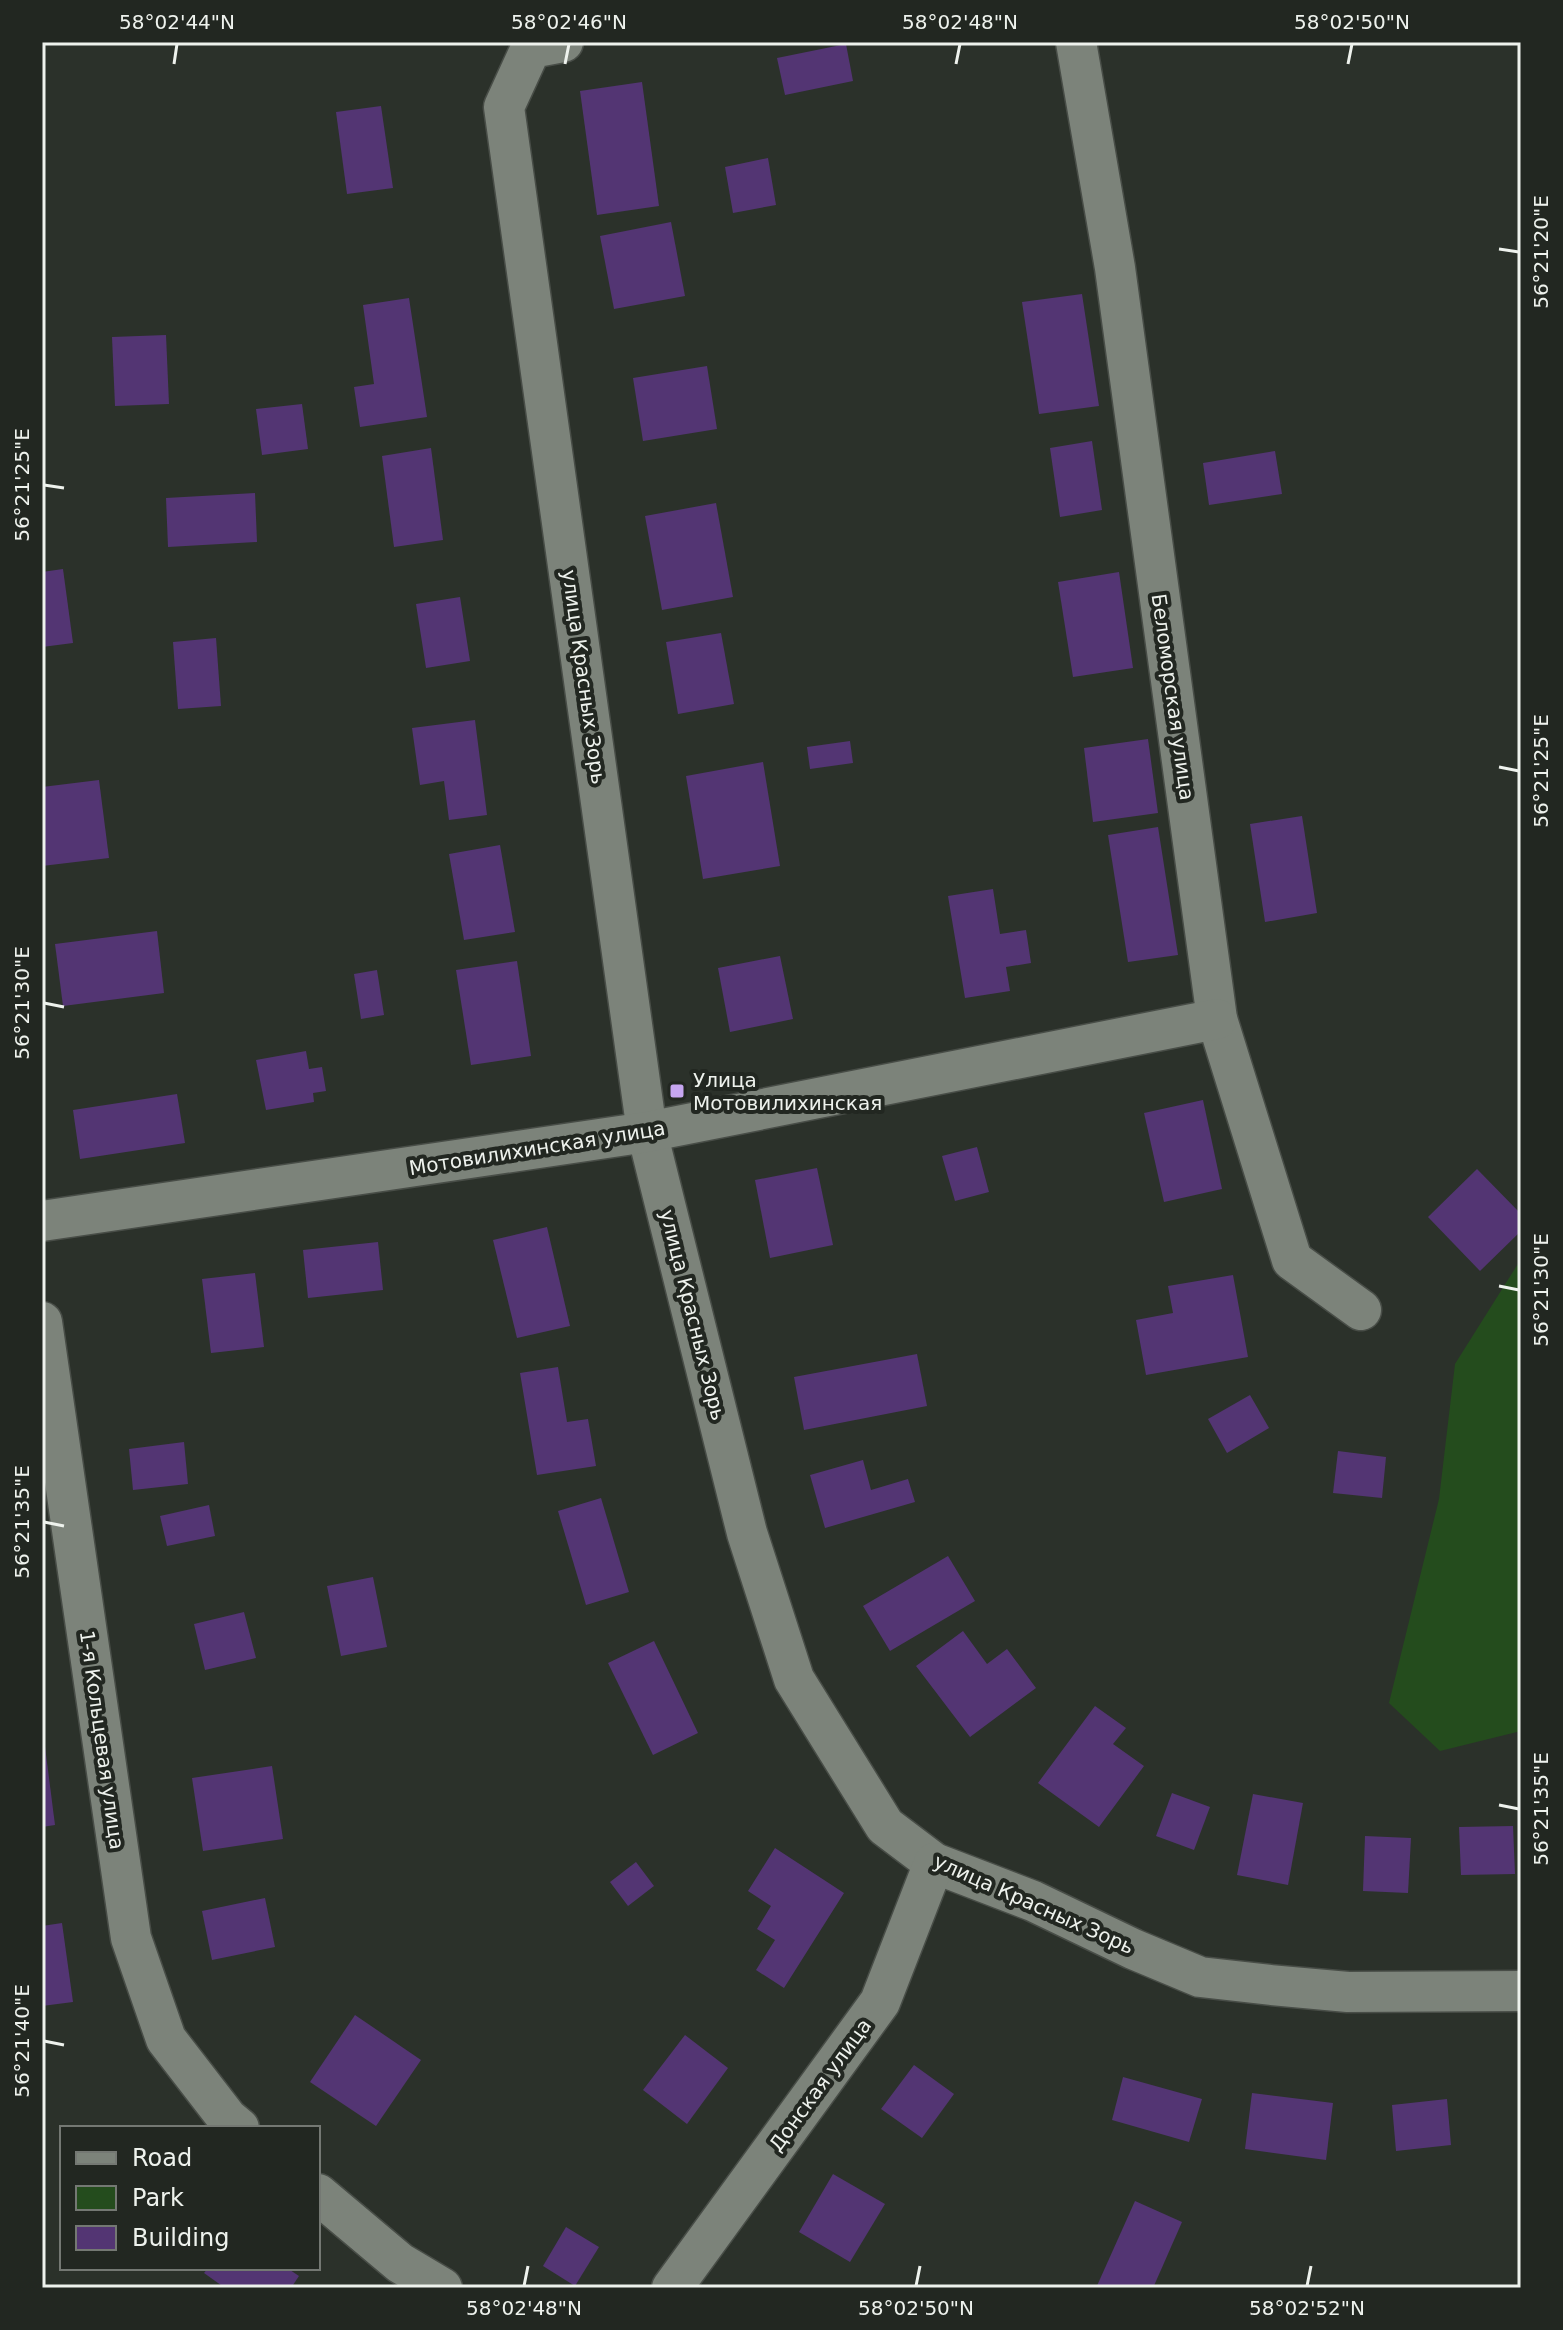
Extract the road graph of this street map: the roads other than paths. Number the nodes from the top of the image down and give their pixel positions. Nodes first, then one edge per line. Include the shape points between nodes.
1 (563, 42) edge
2 (1076, 42) edge
3 (1217, 1019) junction
4 (647, 1132) junction
5 (42, 1221) edge
6 (1361, 1310) dead end
7 (42, 1322) edge
8 (934, 1863) junction
9 (1521, 1991) edge
10 (237, 2126) edge
11 (320, 2196) edge
12 (442, 2288) edge
13 (672, 2288) edge

1 - 4 street, улица Красных Зорь via 531,48 504,107
2 - 3 street, Беломорская улица via 1115,268
3 - 4 street, Мотовилихинская улица
3 - 6 street, Беломорская улица via 1292,1260
4 - 5 street, Мотовилихинская улица
4 - 8 street, улица Красных Зорь via 747,1533 794,1679 885,1826
7 - 10 street, 1-я Кольцевая улица via 131,1938 166,2039
8 - 9 street, улица Красных Зорь via 1033,1901 1200,1977 1348,1992
8 - 13 street, Донская улица via 880,2002
11 - 12 street via 400,2263

